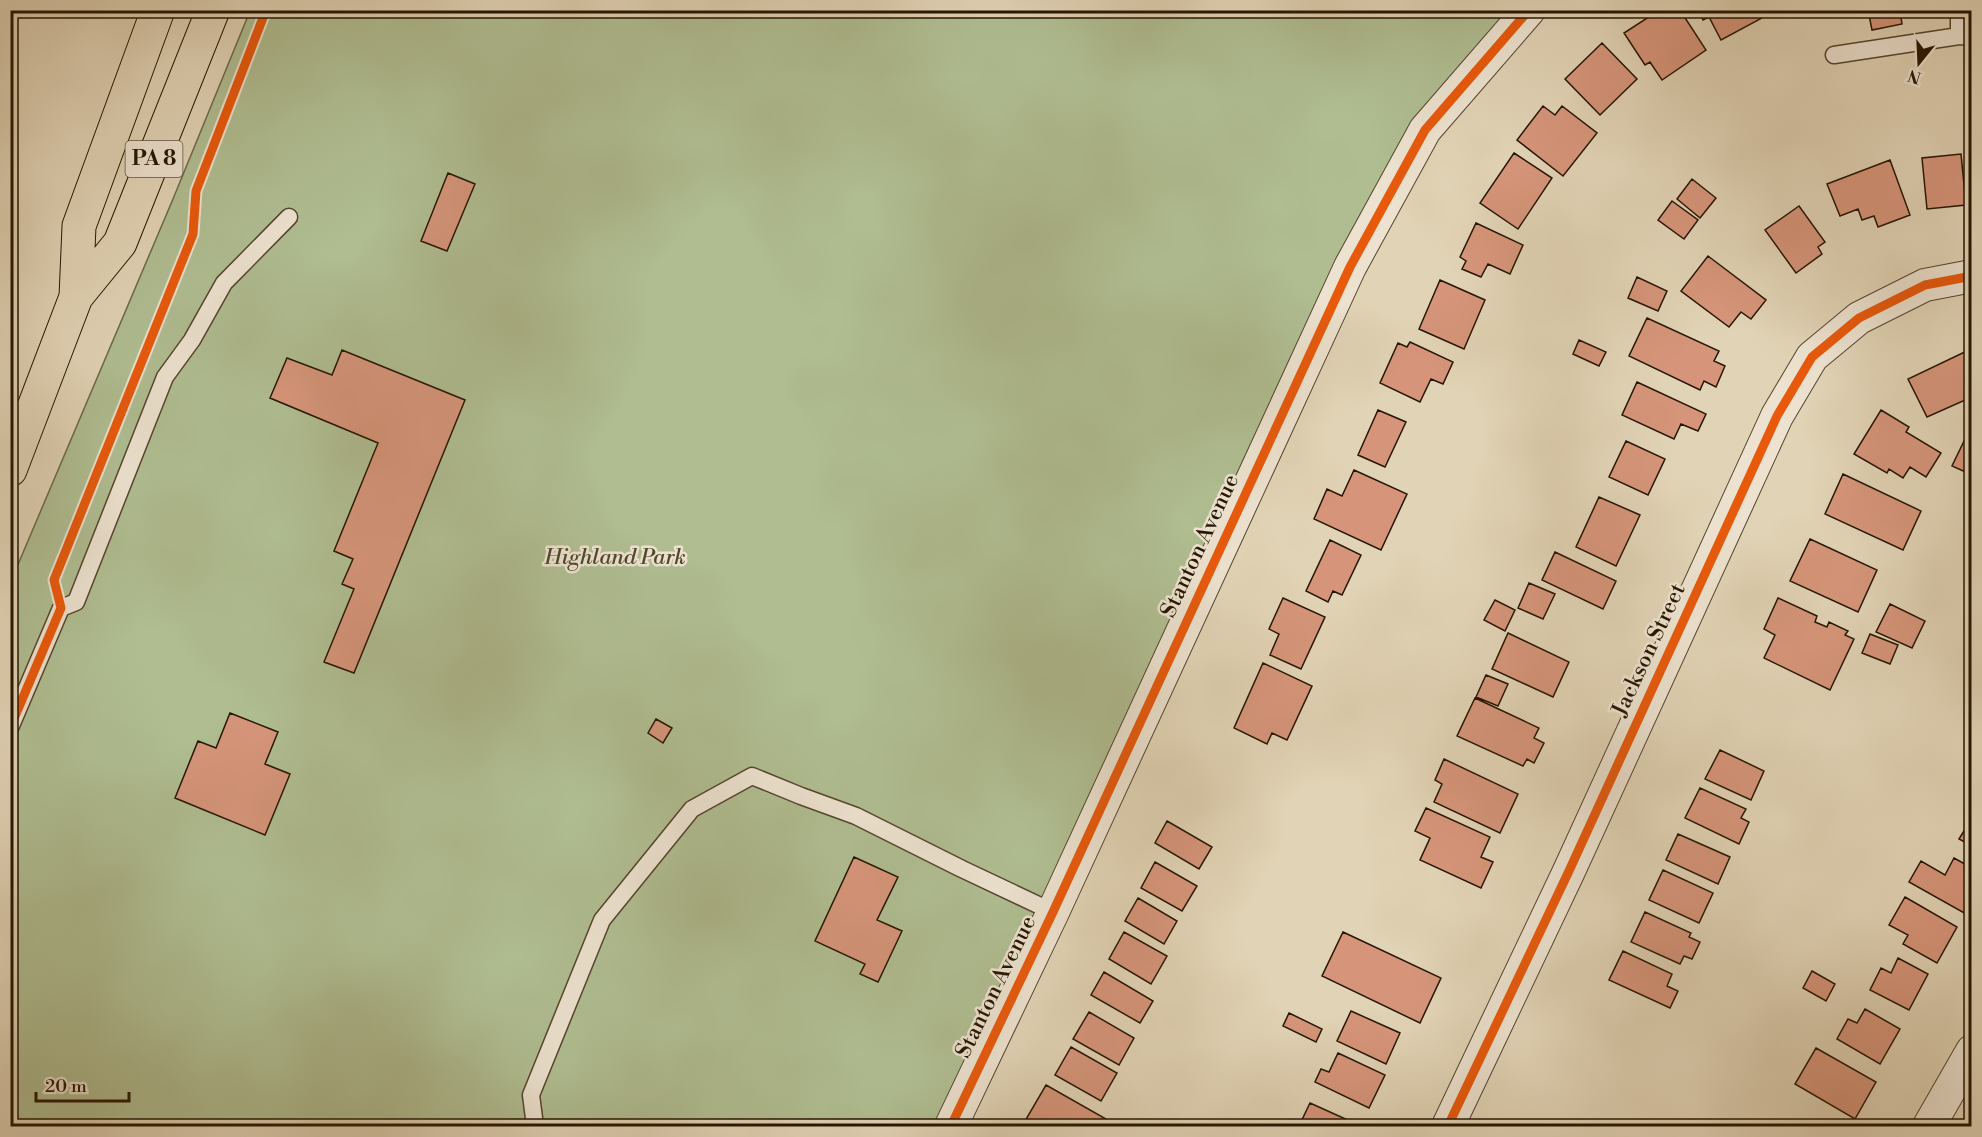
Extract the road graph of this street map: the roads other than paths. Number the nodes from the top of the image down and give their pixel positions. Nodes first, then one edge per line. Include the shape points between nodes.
1 (158, 10) edge
2 (213, 10) edge
3 (1529, 10) edge
4 (1959, 10) edge
5 (1965, 36) edge
6 (1834, 55) dead end
7 (289, 217) dead end
8 (1971, 276) edge
9 (76, 297) junction
10 (10, 470) edge
11 (10, 728) edge
12 (1053, 912) junction
13 (1971, 1051) edge
14 (535, 1126) edge
15 (951, 1126) edge
16 (1448, 1126) edge
17 (1929, 1126) edge

1 - 9 highway, PA 8 via 79,226
2 - 9 highway, PA 8 via 120,243
3 - 12 street, Stanton Avenue via 1425,130 1350,267
4 - 5 lane
5 - 6 lane
7 - 11 lane via 224,283 192,340 165,377 76,602 61,608
8 - 16 street, Jackson Street via 1924,285 1859,318 1812,357 1777,416
9 - 10 highway, PA 8
12 - 14 lane via 856,816 752,776 692,809 602,920 531,1095
12 - 15 street, Stanton Avenue
13 - 17 street

